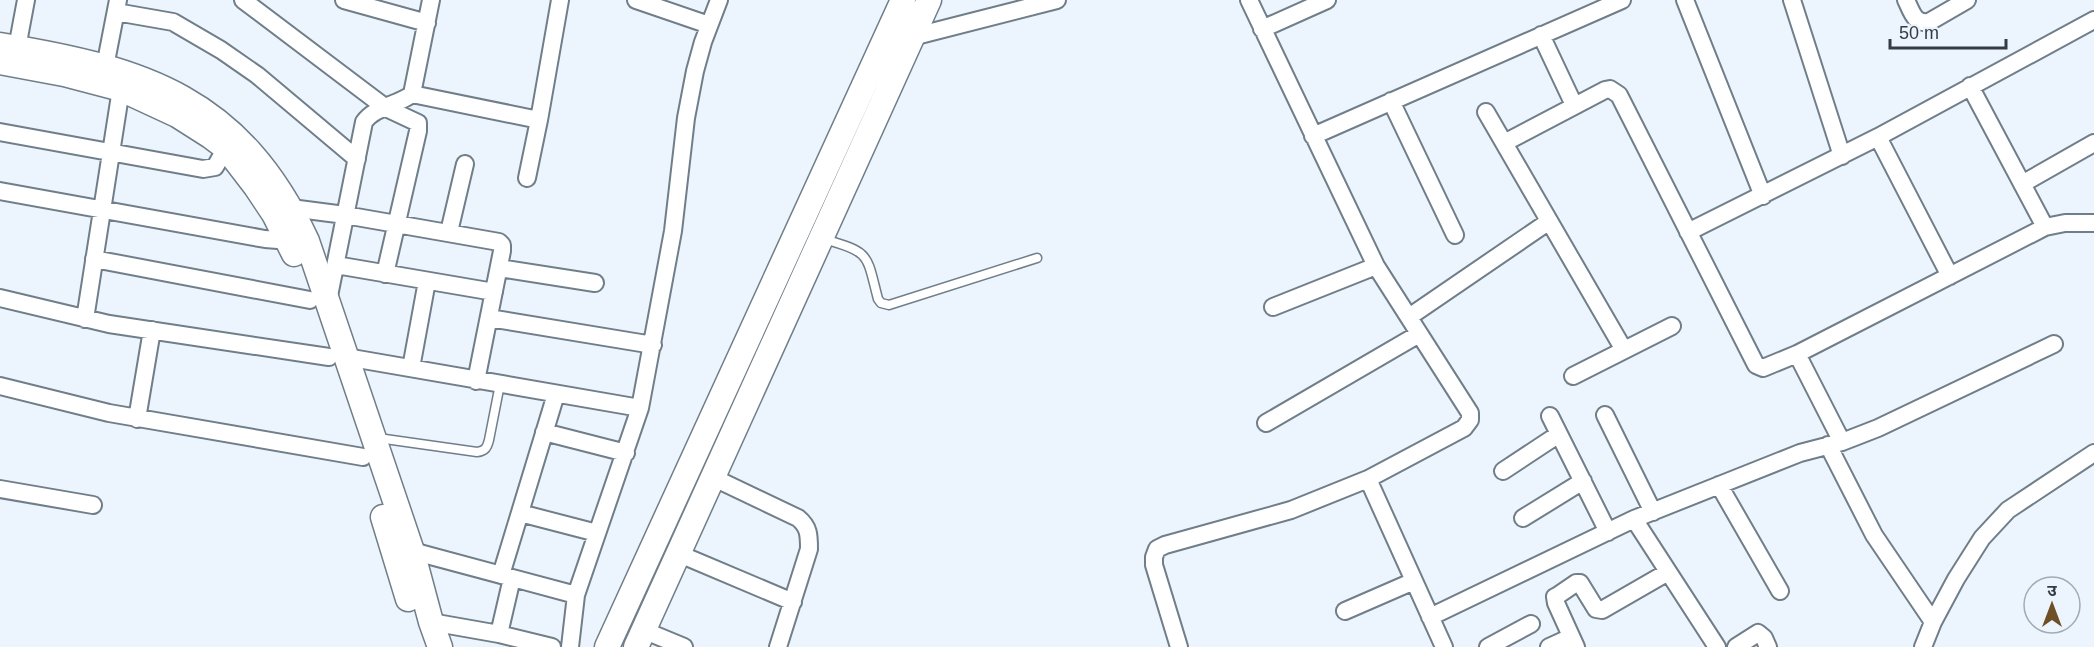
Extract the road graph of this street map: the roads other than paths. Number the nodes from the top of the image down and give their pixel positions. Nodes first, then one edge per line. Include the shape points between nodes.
1 (26, 0) edge
2 (243, 0) edge
3 (431, 0) edge
4 (560, 0) edge
5 (636, 0) edge
6 (719, 0) edge
7 (903, 0) edge
8 (928, 0) edge
9 (1057, 0) edge
10 (1249, 0) edge
11 (1327, 0) edge
12 (1622, 0) edge
13 (1685, 0) edge
14 (1792, 0) edge
15 (1906, 0) edge
16 (1967, 0) edge
17 (354, 1) edge
18 (117, 6) edge
19 (1588, 6) edge
20 (2094, 20) edge
21 (427, 23) junction
22 (709, 25) junction
23 (1262, 29) junction
24 (1541, 35) junction
25 (912, 37) junction
26 (6, 51) edge
27 (890, 57) junction
28 (109, 79) junction
29 (1970, 86) junction
30 (412, 94) junction
31 (1391, 101) junction
32 (1574, 105) junction
33 (386, 108) junction
34 (1486, 112) dead end
35 (539, 120) junction
36 (0, 132) edge
37 (1313, 136) junction
38 (1878, 137) junction
39 (1504, 143) junction
40 (2094, 143) edge
41 (226, 148) junction
42 (111, 153) junction
43 (1842, 156) junction
44 (357, 159) junction
45 (465, 164) dead end
46 (526, 178) dead end
47 (2022, 184) junction
48 (0, 191) edge
49 (1763, 196) junction
50 (291, 208) junction
51 (102, 210) junction
52 (345, 215) junction
53 (1548, 222) junction
54 (395, 223) junction
55 (2094, 223) edge
56 (2045, 227) junction
57 (449, 232) junction
58 (1689, 232) junction
59 (1455, 235) dead end
60 (296, 237) junction
61 (821, 238) junction
62 (1037, 258) dead end
63 (94, 259) junction
64 (336, 266) junction
65 (1376, 266) junction
66 (499, 268) junction
67 (385, 274) junction
68 (1950, 276) junction
69 (427, 281) junction
70 (595, 283) dead end
71 (494, 292) junction
72 (0, 298) edge
73 (319, 301) junction
74 (1273, 307) dead end
75 (1409, 317) junction
76 (489, 318) junction
77 (85, 319) junction
78 (1672, 326) dead end
79 (152, 330) junction
80 (1419, 334) junction
81 (2054, 344) dead end
82 (653, 345) junction
83 (1624, 350) junction
84 (1797, 354) junction
85 (338, 357) junction
86 (411, 368) junction
87 (1573, 376) dead end
88 (476, 381) junction
89 (500, 384) junction
90 (0, 386) edge
91 (556, 393) junction
92 (640, 408) junction
93 (1605, 415) dead end
94 (1550, 416) dead end
95 (137, 418) junction
96 (1266, 423) dead end
97 (544, 432) junction
98 (1559, 434) junction
99 (1835, 443) junction
100 (368, 447) junction
101 (626, 453) junction
102 (2094, 453) edge
103 (1503, 471) dead end
104 (712, 477) junction
105 (1368, 479) junction
106 (1583, 481) junction
107 (1719, 485) junction
108 (0, 489) edge
109 (93, 505) dead end
110 (1653, 512) junction
111 (519, 513) junction
112 (1523, 518) dead end
113 (1634, 519) junction
114 (1608, 531) junction
115 (597, 533) junction
116 (412, 551) junction
117 (677, 553) junction
118 (1668, 572) junction
119 (506, 576) junction
120 (1414, 580) junction
121 (1780, 591) dead end
122 (576, 595) junction
123 (793, 602) junction
124 (1345, 611) dead end
125 (1430, 617) junction
126 (431, 622) junction
127 (1933, 622) junction
128 (1531, 624) dead end
129 (499, 634) junction
130 (639, 638) edge
131 (1573, 642) edge
132 (422, 647) edge
133 (440, 647) edge
134 (552, 647) edge
135 (570, 647) edge
136 (607, 647) edge
137 (684, 647) edge
138 (778, 647) edge
139 (1179, 647) edge
140 (1444, 647) edge
141 (1488, 647) edge
142 (1549, 647) edge
143 (1717, 647) edge
144 (1736, 647) edge
145 (1768, 647) edge
146 (1923, 647) edge

1 - 26 street
2 - 33 street
3 - 21 street
4 - 35 street
5 - 22 street
6 - 22 street
7 - 27 main road
8 - 25 main road
9 - 25 street
10 - 23 street
11 - 23 street
12 - 19 street
13 - 49 street
14 - 43 street
15 - 16 street via 1923,23
17 - 21 street
18 - 28 street
18 - 44 street via 173,22 221,50
19 - 24 street
20 - 29 street
21 - 30 street
22 - 82 street via 686,118 673,231
23 - 37 street
24 - 31 street
24 - 32 street
25 - 27 main road
26 - 28 main road
27 - 61 main road
27 - 136 main road
28 - 41 main road via 177,115
28 - 42 street
28 - 50 main road via 144,79 209,113 240,140
29 - 38 street
29 - 47 street
30 - 33 street
30 - 35 street
31 - 37 street
31 - 59 street
32 - 39 street
32 - 58 street via 1605,90 1619,95
33 - 44 street via 374,112 364,122
33 - 54 street via 414,120 418,127
34 - 39 street
35 - 46 street
36 - 42 street
37 - 65 street
38 - 43 street
38 - 68 street
39 - 53 street
40 - 47 street
41 - 42 street via 215,167 203,169
41 - 60 main road
42 - 51 street
43 - 49 street
44 - 52 street
45 - 57 street
47 - 56 street
48 - 51 street
49 - 58 street
50 - 52 street
50 - 60 main road
51 - 60 street via 265,239
51 - 63 street
52 - 54 street
52 - 64 street
53 - 75 street
53 - 83 street
54 - 57 street
54 - 67 street
55 - 56 street
56 - 68 street
57 - 66 street via 499,242
58 - 84 street via 1756,365 1768,367
60 - 73 main road
61 - 62 lane via 853,248 866,258 878,299 884,305
61 - 104 main road
63 - 73 street
63 - 77 street
64 - 67 street
64 - 73 street
65 - 74 street
65 - 75 street
66 - 70 street
66 - 71 street
67 - 69 street
68 - 84 street
69 - 71 street
69 - 86 street
71 - 76 street
72 - 77 street
73 - 85 main road
75 - 80 street
76 - 82 street
76 - 88 street
77 - 79 street
78 - 83 street
79 - 85 street
79 - 95 street
80 - 96 street
80 - 105 street via 1467,409 1470,420 1464,428
81 - 99 street via 1906,416
82 - 92 street
83 - 87 street
84 - 99 street
85 - 86 street
85 - 100 main road
86 - 88 street
88 - 89 street
89 - 91 street
89 - 100 lane via 483,452
90 - 95 street
91 - 92 street
91 - 97 street
92 - 101 street
93 - 110 street
94 - 98 street
95 - 100 street
97 - 101 street
97 - 111 street
98 - 103 street
98 - 106 street
99 - 107 street
99 - 127 street via 1874,535
100 - 116 main road
100 - 132 main road
101 - 115 street
102 - 127 street via 2008,510 1982,538
104 - 117 main road
104 - 123 street via 805,524 809,549
105 - 120 street
105 - 139 street via 1291,510 1157,549 1154,565
106 - 112 street
106 - 114 street
107 - 110 street
107 - 121 street
108 - 109 street
110 - 113 street
111 - 115 street
111 - 119 street
113 - 114 street
113 - 118 street
114 - 125 street
115 - 122 street
116 - 119 street
116 - 126 main road
117 - 123 street
117 - 130 main road
118 - 131 street via 1602,610 1596,609 1580,583 1555,597
118 - 143 street
119 - 122 street
119 - 129 street
120 - 124 street
120 - 125 street
122 - 135 street
123 - 138 street
125 - 140 street
126 - 129 street
126 - 133 main road
127 - 146 street
128 - 141 street
129 - 134 street
130 - 137 street
131 - 142 street
144 - 145 street via 1758,633

